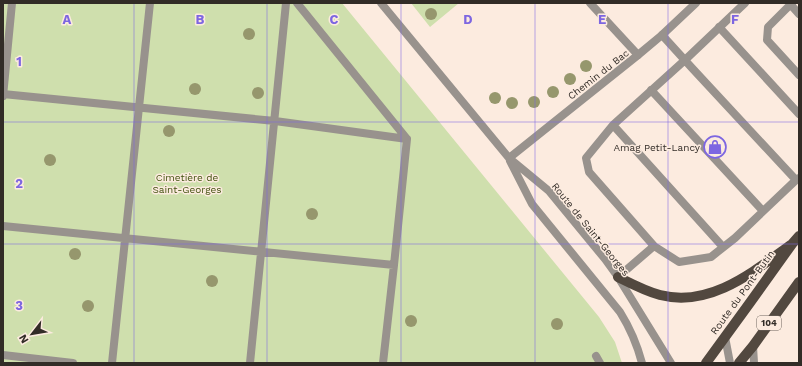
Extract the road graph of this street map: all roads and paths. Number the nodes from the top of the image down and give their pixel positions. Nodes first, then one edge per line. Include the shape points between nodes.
1 (12, 3) edge
2 (150, 3) edge
3 (286, 3) edge
4 (297, 3) edge
5 (381, 3) edge
6 (590, 3) edge
7 (696, 3) edge
8 (745, 3) edge
9 (791, 4) edge
10 (799, 14) edge
11 (719, 27) junction
12 (662, 35) junction
13 (638, 55) junction
14 (685, 60) junction
15 (799, 75) edge
16 (651, 90) junction
17 (3, 95) edge
18 (139, 108) junction
19 (799, 114) edge
20 (275, 121) junction
21 (613, 125) junction
22 (407, 139) junction
23 (509, 158) junction
24 (798, 179) edge
25 (763, 211) junction
26 (3, 226) edge
27 (126, 238) junction
28 (796, 240) edge
29 (654, 246) junction
30 (723, 247) junction
31 (261, 252) junction
32 (394, 264) junction
33 (618, 277) junction
34 (799, 282) edge
35 (725, 337) junction
36 (753, 346) junction
37 (3, 356) edge
38 (73, 363) edge
39 (112, 363) edge
40 (250, 363) edge
41 (383, 363) edge
42 (642, 363) edge
43 (671, 363) edge
44 (706, 363) edge
45 (730, 363) edge
46 (739, 363) edge
47 (754, 363) edge

1 - 17 street
2 - 18 street
3 - 20 street
4 - 22 street
5 - 23 street, Route de Saint-Georges
6 - 13 street
7 - 12 street, Chemin du Bac
8 - 11 street
9 - 10 street
9 - 15 street via 768,27 767,40
11 - 14 street
11 - 19 street
12 - 13 street, Chemin du Bac
12 - 14 street
13 - 23 street, Chemin du Bac
14 - 16 street
14 - 24 street
16 - 21 street
16 - 25 street
17 - 18 street
18 - 20 street
18 - 27 street
20 - 22 street
20 - 31 street
21 - 29 street via 586,158 589,172
21 - 30 street
22 - 32 street
23 - 33 street, Route de Saint-Georges via 549,191
23 - 42 street, Route de Saint-Georges via 532,204 624,320 635,341
24 - 25 street
25 - 30 street
26 - 27 street
27 - 31 street
27 - 39 street
28 - 33 main road via 750,274 711,293 698,296 662,296
28 - 35 main road, Route du Pont-Butin / 104
29 - 30 street via 679,262 710,256
29 - 33 street
31 - 32 street
31 - 40 street
32 - 41 street
33 - 43 street, Route de Saint-Georges
34 - 36 main road, 104
35 - 44 main road, Route du Pont-Butin / 104
35 - 45 street
36 - 46 main road, 104
36 - 47 street
37 - 38 street

